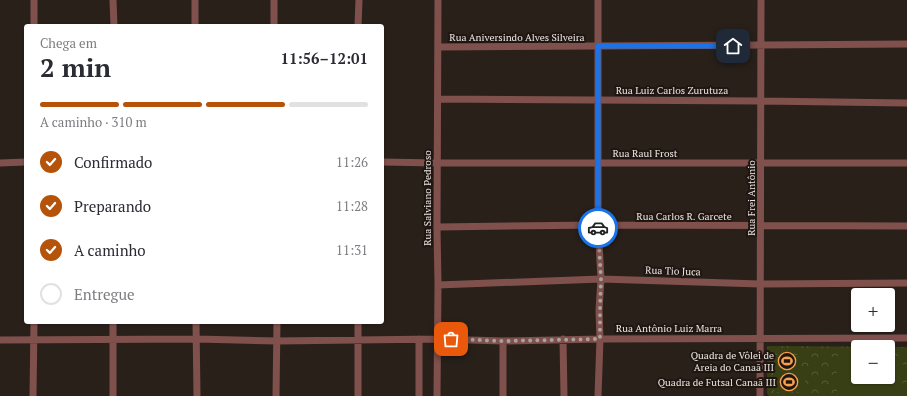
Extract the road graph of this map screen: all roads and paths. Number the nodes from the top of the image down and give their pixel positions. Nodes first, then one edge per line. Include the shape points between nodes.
1 (34, 0) edge
2 (113, 0) edge
3 (195, 0) edge
4 (274, 0) edge
5 (359, 0) edge
6 (438, 0) edge
7 (598, 0) edge
8 (761, 0) edge
9 (34, 24) edge
10 (114, 24) edge
11 (195, 24) edge
12 (274, 24) edge
13 (358, 24) edge
14 (907, 44) edge
15 (598, 46) junction
16 (761, 46) junction
17 (438, 47) junction
18 (438, 99) junction
19 (598, 100) junction
20 (761, 101) junction
21 (907, 103) edge
22 (0, 162) edge
23 (24, 162) edge
24 (384, 162) edge
25 (438, 163) junction
26 (598, 163) junction
27 (907, 163) edge
28 (761, 164) junction
29 (598, 225) junction
30 (761, 226) junction
31 (907, 226) edge
32 (437, 227) junction
33 (601, 279) junction
34 (907, 283) edge
35 (760, 284) junction
36 (438, 285) junction
37 (34, 324) edge
38 (113, 324) edge
39 (196, 324) edge
40 (277, 324) edge
41 (358, 324) edge
42 (760, 338) junction
43 (907, 338) edge
44 (419, 339) junction
45 (437, 339) junction
46 (564, 339) junction
47 (600, 339) junction
48 (0, 340) edge
49 (34, 340) junction
50 (113, 340) junction
51 (197, 340) junction
52 (358, 340) junction
53 (277, 341) junction
54 (503, 341) junction
55 (33, 396) edge
56 (113, 396) edge
57 (197, 396) edge
58 (276, 396) edge
59 (358, 396) edge
60 (419, 396) edge
61 (437, 396) edge
62 (503, 396) edge
63 (564, 396) edge
64 (598, 396) edge
65 (760, 396) edge

1 - 9 street
2 - 10 street
3 - 11 street
4 - 12 street
5 - 13 street
6 - 17 street, Rua Salviano Pedroso
7 - 15 street
8 - 16 street, Rua Frei Antônio
14 - 16 street, Rua Aniversindo Alves Silveira
15 - 16 street, Rua Aniversindo Alves Silveira
15 - 17 street, Rua Aniversindo Alves Silveira
15 - 19 street
16 - 20 street, Rua Frei Antônio
17 - 18 street, Rua Salviano Pedroso
18 - 19 street, Rua Luiz Carlos Zurutuza
18 - 25 street, Rua Salviano Pedroso
19 - 20 street, Rua Luiz Carlos Zurutuza
19 - 26 street
20 - 21 street, Rua Luiz Carlos Zurutuza
20 - 28 street, Rua Frei Antônio
22 - 23 street
24 - 25 street, Rua Raul Frost
25 - 26 street, Rua Raul Frost
25 - 32 street, Rua Salviano Pedroso
26 - 28 street, Rua Raul Frost
26 - 29 street
27 - 28 street, Rua Raul Frost
28 - 30 street, Rua Frei Antônio
29 - 30 street, Rua Carlos R. Garcete
29 - 32 street, Rua Carlos R. Garcete
29 - 33 street
30 - 31 street, Rua Carlos R. Garcete
30 - 35 street, Rua Frei Antônio
32 - 36 street, Rua Salviano Pedroso
33 - 35 street, Rua Tio Juca
33 - 36 street, Rua Tio Juca
33 - 47 street
34 - 35 street, Rua Tio Juca
35 - 42 street, Rua Frei Antônio
36 - 45 street, Rua Salviano Pedroso
37 - 49 street
38 - 50 street
39 - 51 street
40 - 53 street
41 - 52 street
42 - 43 street, Rua Antônio Luiz Marra
42 - 47 street, Rua Antônio Luiz Marra
42 - 65 street, Rua Frei Antônio
44 - 45 street, Rua Antônio Luiz Marra
44 - 52 street, Rua Antônio Luiz Marra
44 - 60 street
45 - 54 street, Rua Antônio Luiz Marra
45 - 61 street, Rua Salviano Pedroso
46 - 47 street, Rua Antônio Luiz Marra
46 - 54 street, Rua Antônio Luiz Marra
46 - 63 street
47 - 64 street
48 - 49 street, Rua Antônio Luiz Marra
49 - 50 street, Rua Antônio Luiz Marra
49 - 55 street
50 - 51 street, Rua Antônio Luiz Marra
50 - 56 street
51 - 53 street, Rua Antônio Luiz Marra
51 - 57 street
52 - 53 street, Rua Antônio Luiz Marra
52 - 59 street
53 - 58 street
54 - 62 street

